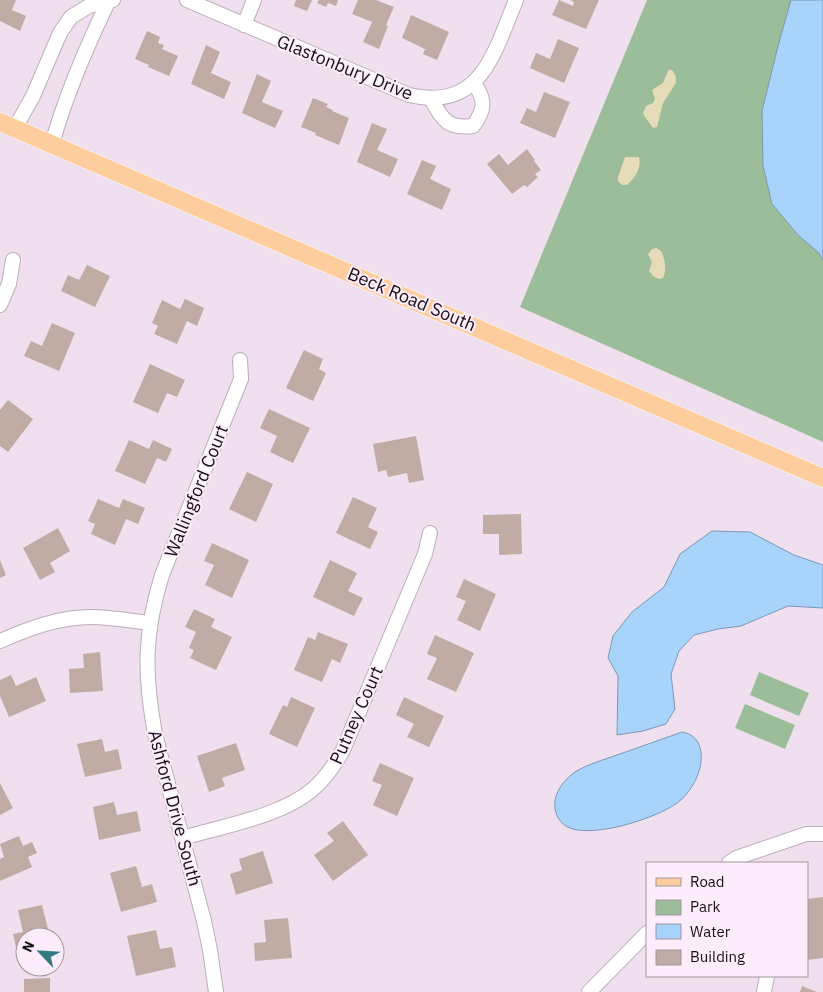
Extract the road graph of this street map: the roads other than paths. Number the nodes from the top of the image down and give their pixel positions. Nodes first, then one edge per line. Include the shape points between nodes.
1 (187, 0) edge
2 (254, 0) edge
3 (516, 0) edge
4 (110, 1) edge
5 (244, 25) junction
6 (474, 84) junction
7 (431, 99) junction
8 (7, 125) edge
9 (52, 144) junction
10 (12, 260) dead end
11 (0, 305) edge
12 (240, 360) dead end
13 (823, 478) edge
14 (430, 533) dead end
15 (150, 623) junction
16 (0, 641) edge
17 (823, 834) edge
18 (183, 838) junction
19 (735, 862) edge
20 (646, 934) edge
21 (767, 977) edge
22 (216, 992) edge
23 (589, 992) edge
24 (764, 992) edge

1 - 5 street, Glastonbury Drive
2 - 5 street
3 - 6 street, Glastonbury Drive via 487,68
4 - 8 street via 89,6 71,17 60,33 33,96
4 - 9 street via 62,108
5 - 7 street, Glastonbury Drive via 409,95
6 - 7 street, Glastonbury Drive via 453,95
6 - 7 street via 483,102 481,116 473,126 459,128 449,124
8 - 9 main road, Beck Road South
9 - 13 main road, Beck Road South
10 - 11 street
12 - 15 street, Wallingford Court via 241,379 162,574
14 - 18 street, Putney Court via 425,554 344,750 323,780 302,798 282,808
15 - 16 street via 70,618 29,628
15 - 18 street, Ashford Drive South via 146,664 150,706
17 - 19 street via 806,834
18 - 22 street, Ashford Drive South via 204,920
20 - 23 street
21 - 24 street

